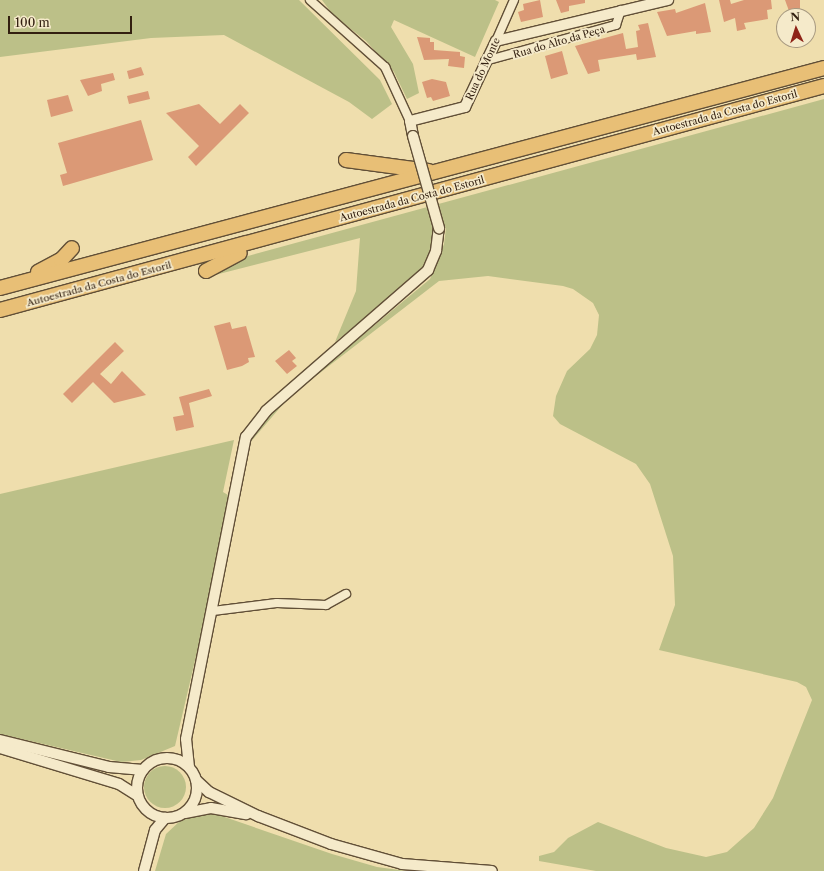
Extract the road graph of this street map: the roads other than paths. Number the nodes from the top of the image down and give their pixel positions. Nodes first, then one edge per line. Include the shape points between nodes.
1 (310, 0) edge
2 (514, 0) edge
3 (668, 0) edge
4 (621, 10) junction
5 (496, 41) junction
6 (485, 61) junction
7 (824, 68) edge
8 (824, 86) edge
9 (410, 121) junction
10 (346, 160) dead end
11 (437, 171) junction
12 (285, 234) junction
13 (72, 248) dead end
14 (206, 271) dead end
15 (0, 287) edge
16 (0, 310) edge
17 (346, 594) dead end
18 (213, 611) junction
19 (186, 739) junction
20 (0, 740) edge
21 (0, 748) edge
22 (169, 758) junction
23 (189, 768) junction
24 (143, 770) junction
25 (196, 780) junction
26 (138, 796) junction
27 (150, 813) junction
28 (185, 813) junction
29 (258, 816) junction
30 (165, 818) junction
31 (152, 839) junction
32 (144, 871) edge
33 (492, 871) edge

1 - 9 street via 385,67
2 - 5 street, Rua do Monte
3 - 4 street, Rua do Alto da Peça
4 - 5 street, Rua do Alto da Peça
4 - 6 street, Rua do Alto da Peça via 616,25
5 - 6 street, Rua do Monte
6 - 9 street, Rua do Monte via 465,107
7 - 11 highway, Autoestrada da Costa do Estoril
8 - 12 highway, Autoestrada da Costa do Estoril
9 - 18 street, bridge via 439,228 436,251 428,270 266,411 246,437
10 - 11 highway
11 - 15 highway, Autoestrada da Costa do Estoril
12 - 14 highway
12 - 16 highway, Autoestrada da Costa do Estoril
13 - 15 highway via 57,263
17 - 18 street via 326,605 277,603
18 - 19 street
19 - 22 street via 183,747
19 - 23 street
20 - 24 street via 114,768
21 - 26 street via 119,784
22 - 23 street
22 - 24 street via 154,761
23 - 25 street
24 - 26 street via 137,787
25 - 28 street via 196,798
25 - 29 street via 210,792
26 - 27 street
27 - 30 street
27 - 31 street
28 - 29 street via 211,808
28 - 30 street
29 - 33 street via 331,844 402,864
30 - 31 street via 159,822
31 - 32 street

